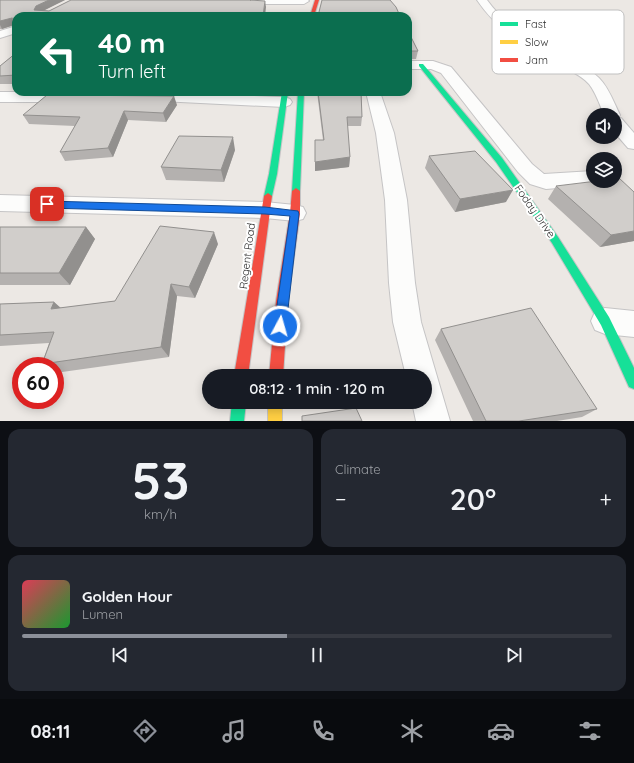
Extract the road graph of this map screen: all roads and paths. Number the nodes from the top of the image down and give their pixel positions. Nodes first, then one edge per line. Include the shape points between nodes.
1 (304, 0) edge
2 (317, 0) edge
3 (482, 0) edge
4 (229, 1) edge
5 (301, 12) dead end
6 (313, 12) edge
7 (492, 14) edge
8 (12, 30) edge
9 (0, 35) edge
10 (414, 65) edge
11 (584, 74) edge
12 (301, 96) edge
13 (374, 96) edge
14 (0, 97) edge
15 (86, 97) edge
16 (131, 97) edge
17 (285, 97) edge
18 (609, 108) edge
19 (622, 130) edge
20 (634, 144) edge
21 (586, 179) edge
22 (0, 203) edge
23 (265, 210) junction
24 (294, 214) junction
25 (605, 321) junction
26 (634, 324) edge
27 (242, 369) edge
28 (277, 369) edge
29 (420, 369) edge
30 (634, 382) edge
31 (238, 409) edge
32 (275, 409) edge
33 (430, 409) edge
34 (237, 421) edge
35 (275, 421) edge
36 (433, 421) edge

1 - 4 street
1 - 5 main road
2 - 6 main road
3 - 7 street
8 - 9 street
10 - 21 street via 433,65 446,70 525,168 537,179 546,182
10 - 25 main road, Foday Drive via 499,160 555,240
11 - 18 street via 600,89
12 - 24 main road
13 - 29 street via 386,133 396,200 406,314
14 - 15 street
16 - 17 street
17 - 23 main road, Regent Road
19 - 20 street
22 - 23 street
23 - 24 street
23 - 27 main road, Regent Road
24 - 28 main road via 282,301
25 - 26 street
25 - 30 main road, Foday Drive
31 - 34 main road
32 - 35 main road
33 - 36 street

